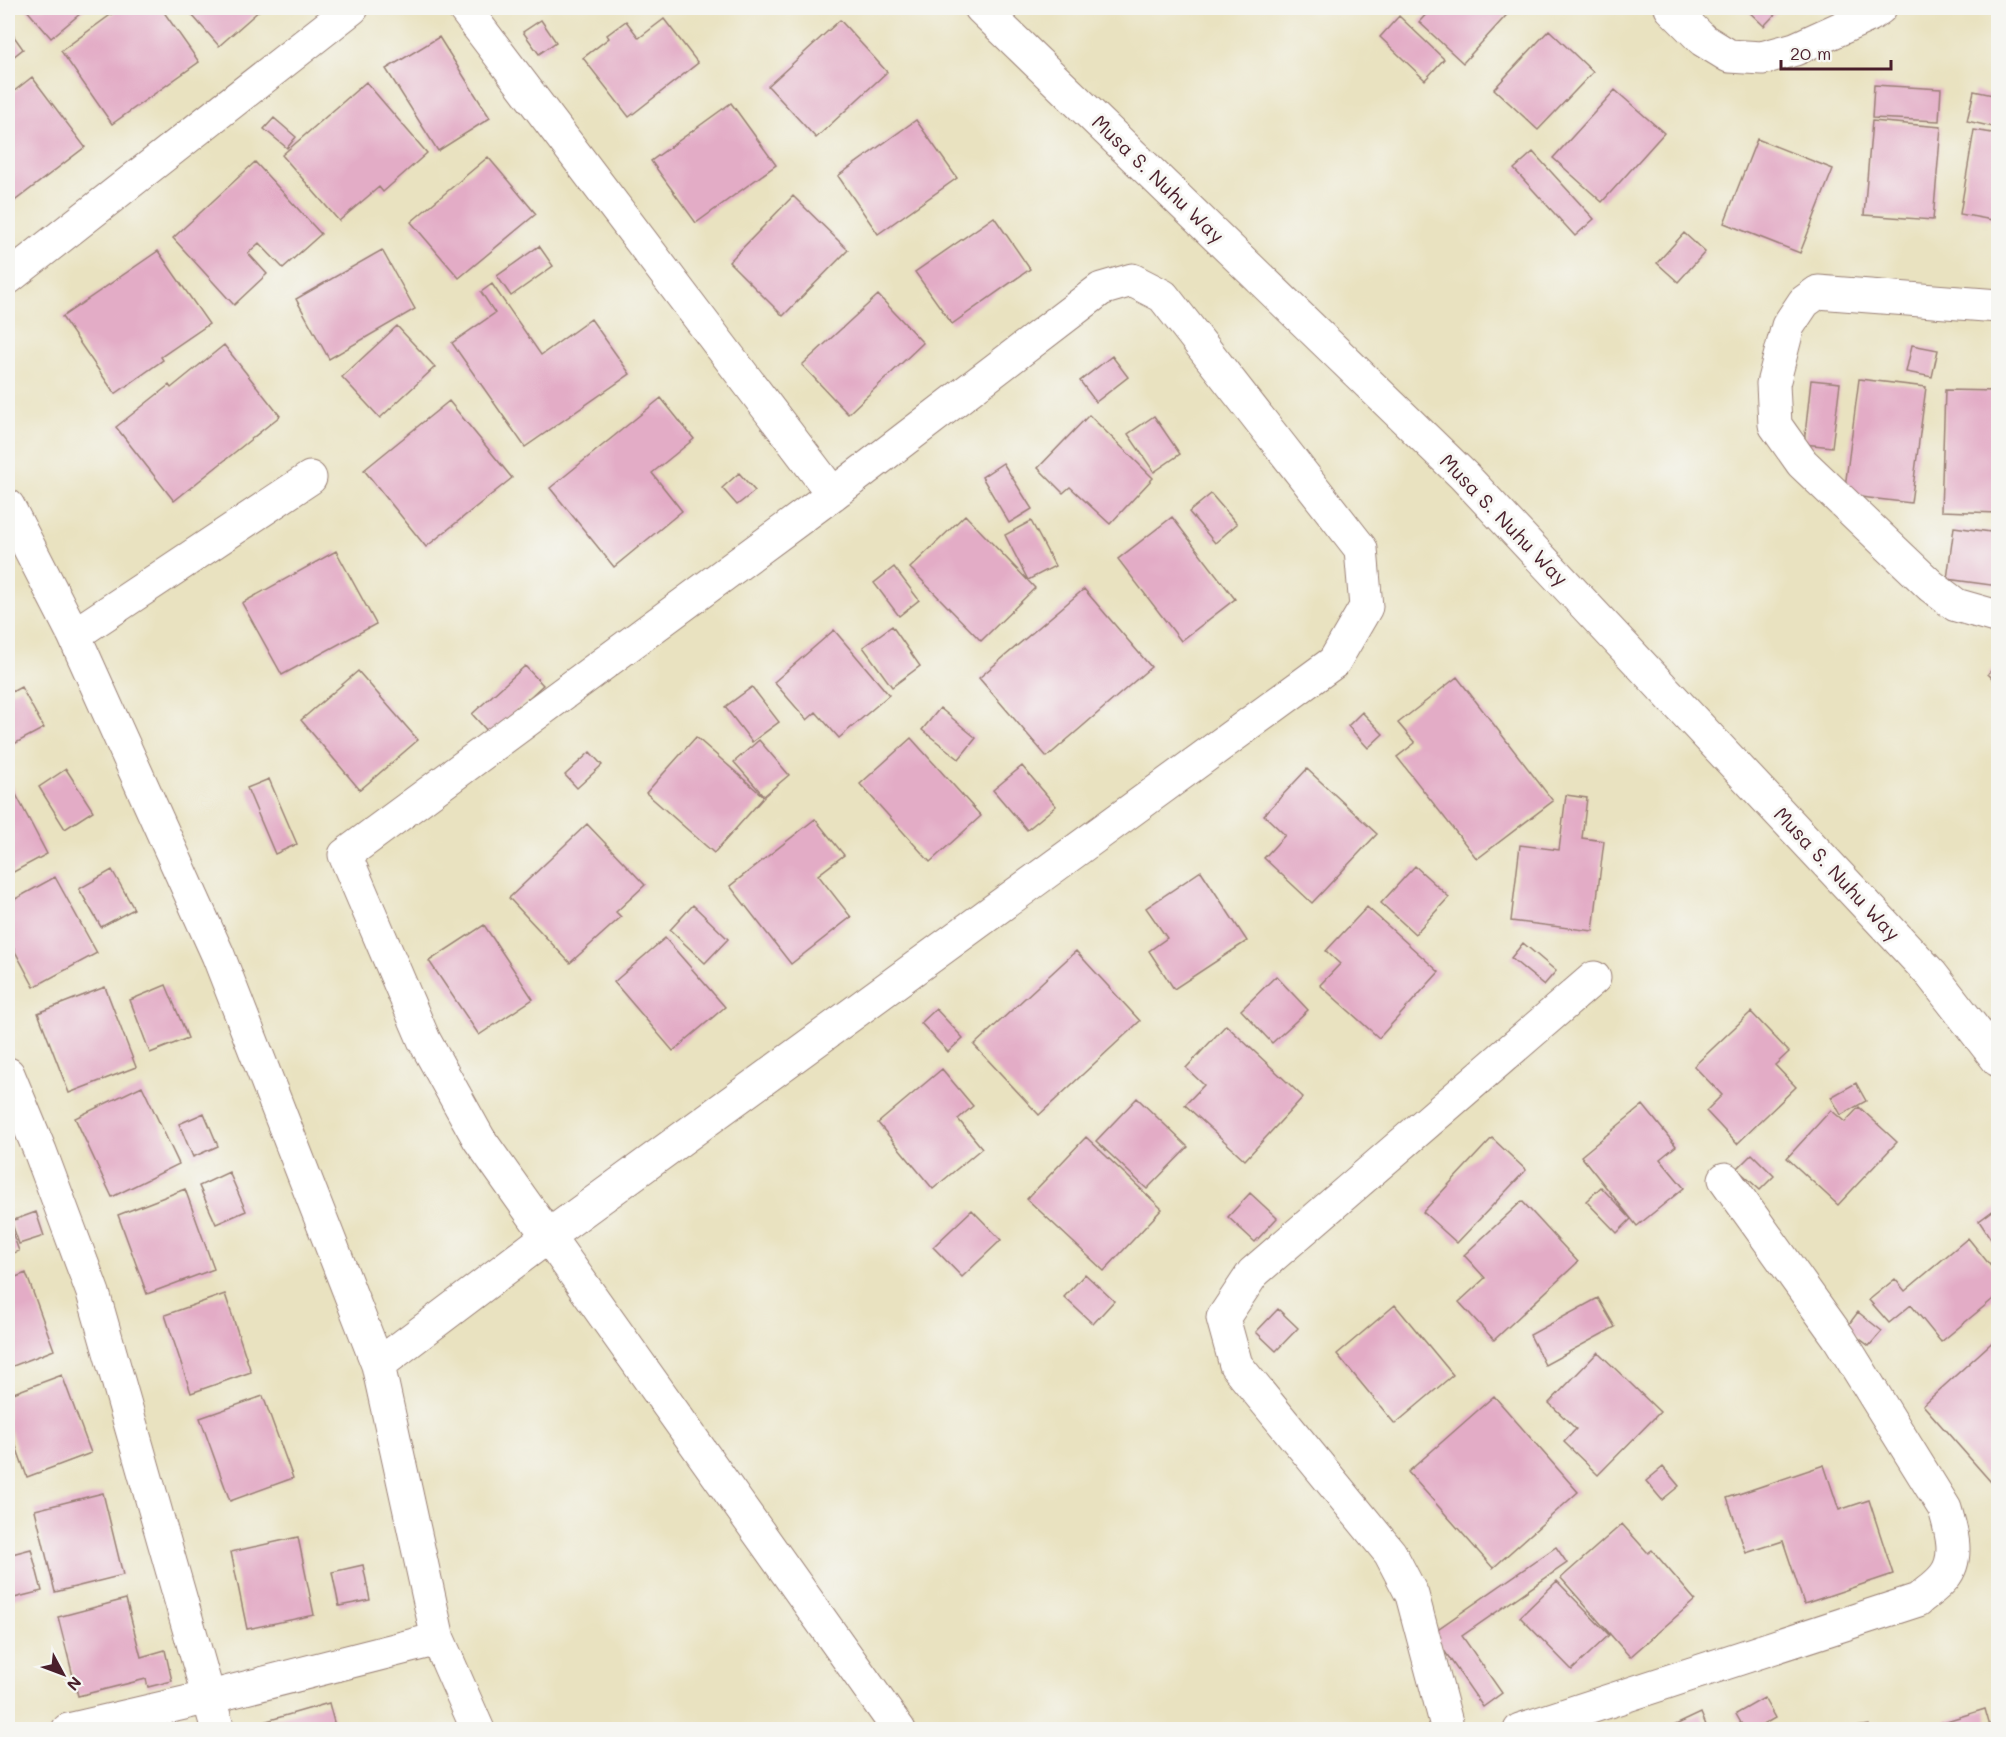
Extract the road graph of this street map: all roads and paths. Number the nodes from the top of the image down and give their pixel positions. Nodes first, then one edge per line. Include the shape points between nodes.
1 (352, 8) edge
2 (464, 8) edge
3 (981, 8) edge
4 (1671, 8) edge
5 (1880, 8) edge
6 (8, 278) edge
7 (1998, 306) edge
8 (310, 478) dead end
9 (833, 494) junction
10 (8, 506) edge
11 (1998, 617) edge
12 (74, 635) junction
13 (1594, 978) dead end
14 (1998, 1060) edge
15 (8, 1074) edge
16 (1725, 1179) dead end
17 (547, 1237) junction
18 (378, 1365) junction
19 (438, 1639) junction
20 (210, 1697) junction
21 (68, 1730) edge
22 (218, 1730) edge
23 (478, 1730) edge
24 (898, 1730) edge
25 (1448, 1730) edge
26 (1520, 1730) edge

1 - 6 street
2 - 9 street
3 - 14 street, Musa S. Nuhu Way via 1464,476 1931,974
4 - 5 street via 1703,39 1729,56 1762,58 1795,50
7 - 11 street via 1818,292 1804,302 1788,326 1773,384 1775,425 1802,463 1930,586 1956,605
8 - 12 street
9 - 17 street via 345,855 424,1040 479,1139
9 - 17 street via 1101,290 1132,280 1164,296 1360,549 1366,607 1334,662
10 - 12 street
12 - 18 street via 218,955
13 - 25 street via 1252,1273 1223,1318 1236,1365 1390,1553 1412,1595
15 - 20 street via 93,1293
16 - 26 street via 1839,1338 1945,1509 1952,1532 1953,1556 1945,1576 1918,1600
17 - 18 street
17 - 24 street
18 - 19 street
19 - 20 street
19 - 23 street
20 - 21 street
20 - 22 street

